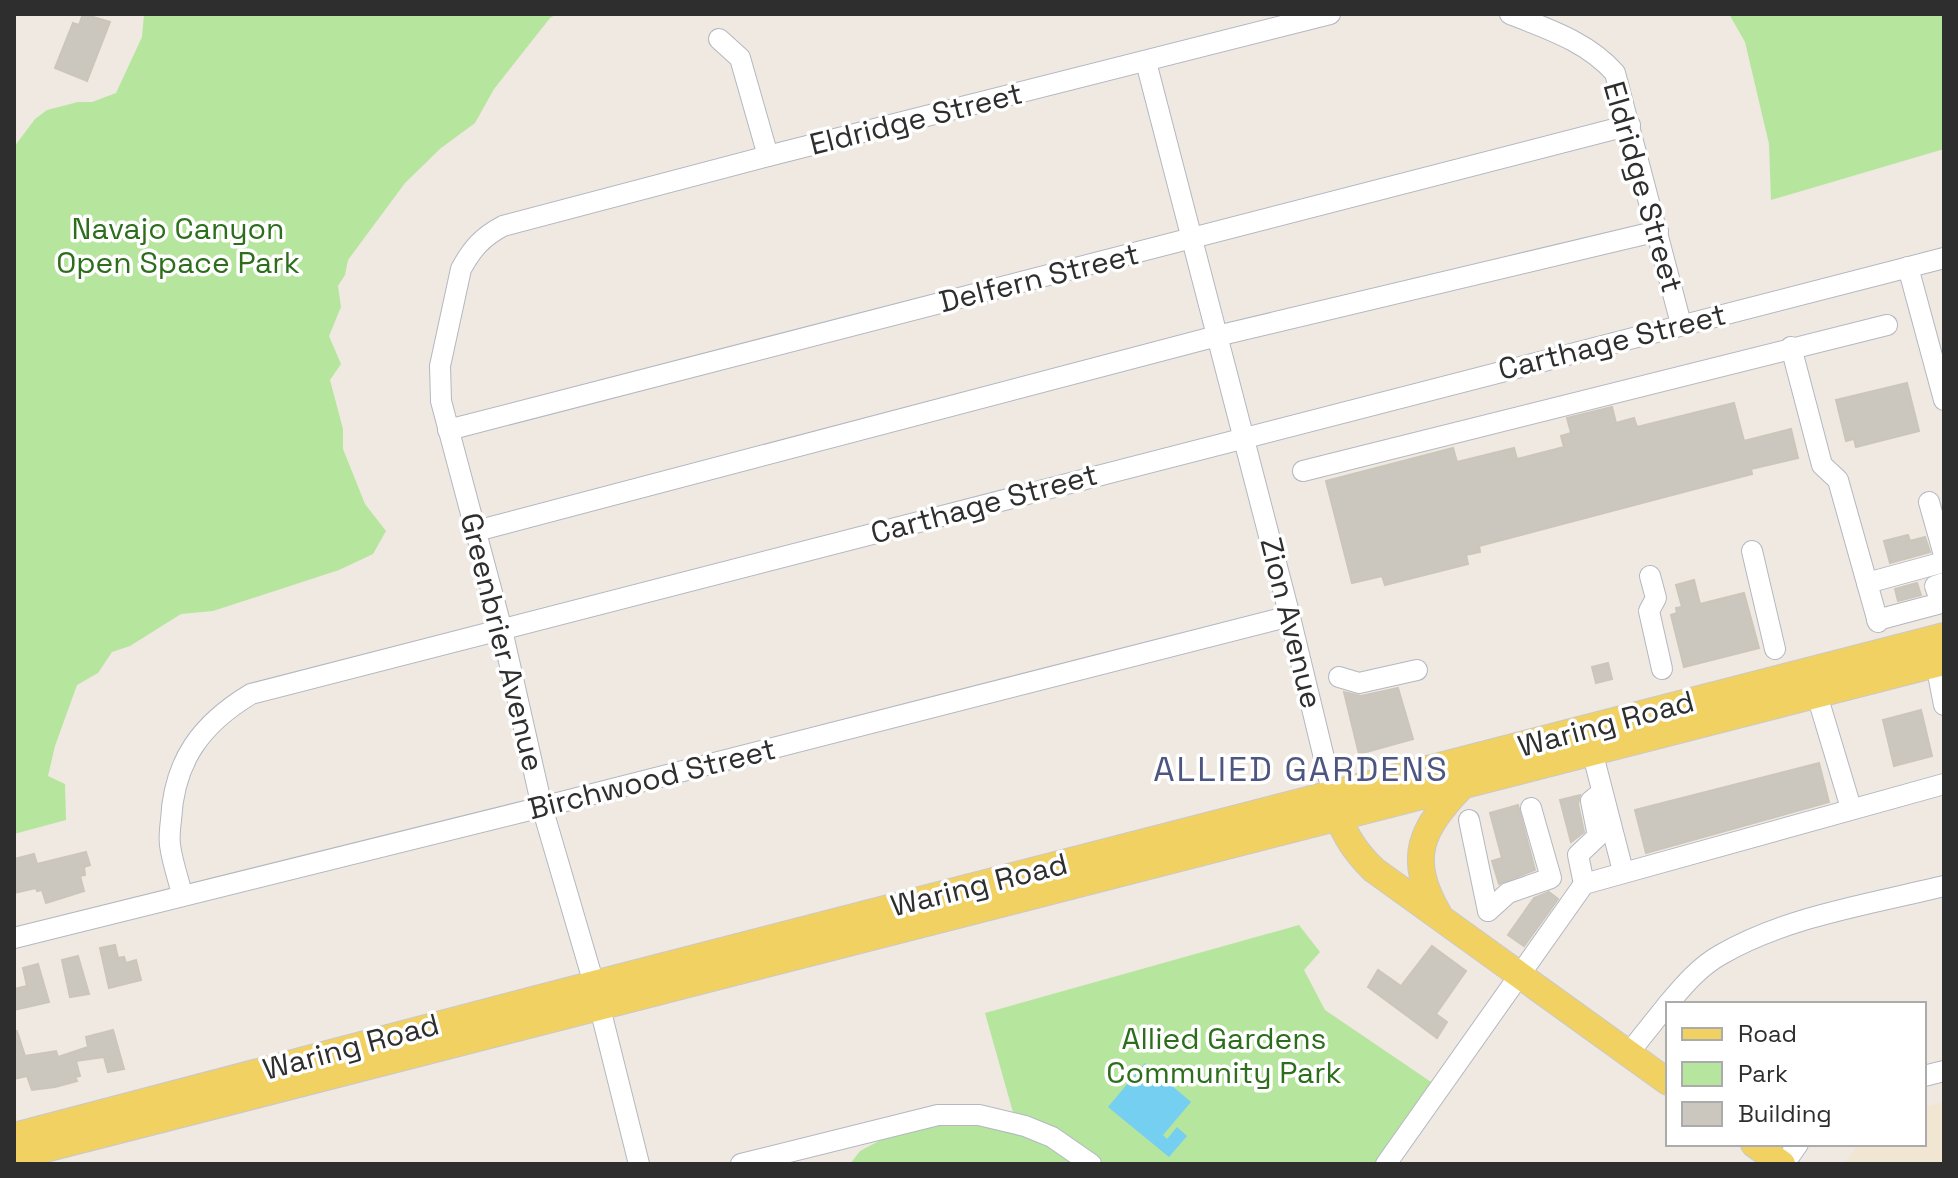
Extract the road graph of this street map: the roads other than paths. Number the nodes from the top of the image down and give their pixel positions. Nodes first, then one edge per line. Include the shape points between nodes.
1 (1330, 14) edge
2 (1510, 14) edge
3 (719, 39) dead end
4 (1146, 62) junction
5 (1630, 125) junction
6 (768, 156) junction
7 (503, 226) joint
8 (1658, 231) junction
9 (1191, 239) junction
10 (1944, 258) edge
11 (1908, 267) junction
12 (1681, 324) junction
13 (1887, 325) dead end
14 (1217, 336) junction
15 (1791, 347) junction
16 (1944, 400) edge
17 (448, 430) junction
18 (1244, 437) junction
19 (1303, 471) dead end
20 (1929, 502) dead end
21 (476, 531) junction
22 (1752, 551) dead end
23 (1944, 555) edge
24 (1944, 562) edge
25 (1650, 576) dead end
26 (1867, 583) junction
27 (1944, 583) edge
28 (1290, 616) junction
29 (502, 630) junction
30 (1944, 636) edge
31 (1775, 649) dead end
32 (1940, 663) edge
33 (1662, 669) dead end
34 (1417, 670) dead end
35 (1339, 677) dead end
36 (1817, 695) junction
37 (1944, 705) edge
38 (1592, 751) junction
39 (1944, 784) edge
40 (1462, 786) junction
41 (1603, 791) junction
42 (1335, 806) junction
43 (542, 807) junction
44 (1531, 808) dead end
45 (1851, 808) junction
46 (1469, 820) dead end
47 (1623, 871) junction
48 (1584, 884) junction
49 (1944, 886) edge
50 (182, 894) junction
51 (1440, 917) junction
52 (14, 938) edge
53 (1521, 975) junction
54 (596, 995) junction
55 (1670, 1002) edge
56 (1666, 1006) edge
57 (1628, 1054) junction
58 (1666, 1081) edge
59 (14, 1136) edge
60 (1757, 1146) edge
61 (1796, 1146) edge
62 (14, 1157) edge
63 (639, 1164) edge
64 (741, 1164) edge
65 (1091, 1164) edge
66 (1386, 1164) edge
67 (1783, 1164) edge

1 - 4 street, Eldridge Street
2 - 5 street, Eldridge Street via 1597,54 1615,73
3 - 6 street via 740,58
4 - 6 street, Eldridge Street
4 - 9 street, Zion Avenue
5 - 8 street, Eldridge Street
5 - 9 street, Delfern Street
6 - 7 street, Eldridge Street
7 - 17 street, Greenbrier Avenue via 474,247 461,269 440,366
8 - 12 street, Eldridge Street
8 - 14 street
9 - 14 street, Zion Avenue
9 - 17 street, Delfern Street
10 - 11 street, Carthage Street
11 - 12 street, Carthage Street
11 - 16 street
12 - 18 street, Carthage Street
13 - 15 street
14 - 18 street, Zion Avenue
14 - 21 street
15 - 19 street
15 - 26 street via 1822,465 1838,480 1858,523
17 - 21 street, Greenbrier Avenue
18 - 28 street, Zion Avenue
18 - 29 street, Carthage Street
20 - 23 street
21 - 29 street, Greenbrier Avenue
22 - 31 street
24 - 26 street
25 - 33 street via 1656,598 1649,611
26 - 27 street via 1878,621 1941,603 1935,586
28 - 42 street, Zion Avenue
28 - 43 street, Birchwood Street
29 - 43 street, Greenbrier Avenue
29 - 50 street, Carthage Street via 251,694 237,702 185,756 172,795 169,843
30 - 42 main road, Waring Road
32 - 36 main road, Waring Road
32 - 37 street
34 - 35 street via 1359,683
36 - 38 main road, Waring Road
36 - 45 street
38 - 40 main road, Waring Road
38 - 41 street
39 - 45 street
40 - 42 main road, Waring Road
40 - 51 main road via 1435,817 1419,856 1425,888
41 - 47 street
41 - 48 street via 1591,801 1598,836 1578,855
42 - 51 main road, Zion Avenue via 1356,852
42 - 54 main road, Waring Road
43 - 50 street, Birchwood Street
43 - 54 street, Greenbrier Avenue
44 - 46 street via 1551,878 1508,893 1488,911
45 - 47 street
47 - 48 street
48 - 53 street
49 - 55 street via 1786,925 1720,955
50 - 52 street, Birchwood Street
51 - 53 main road, Zion Avenue
53 - 57 main road, Zion Avenue
53 - 66 street
54 - 59 main road, Waring Road
54 - 62 main road, Waring Road
54 - 63 street, Greenbrier Avenue
56 - 57 street
57 - 58 main road, Zion Avenue
60 - 67 main road
61 - 67 street
64 - 65 street via 938,1115 979,1115 1052,1137

